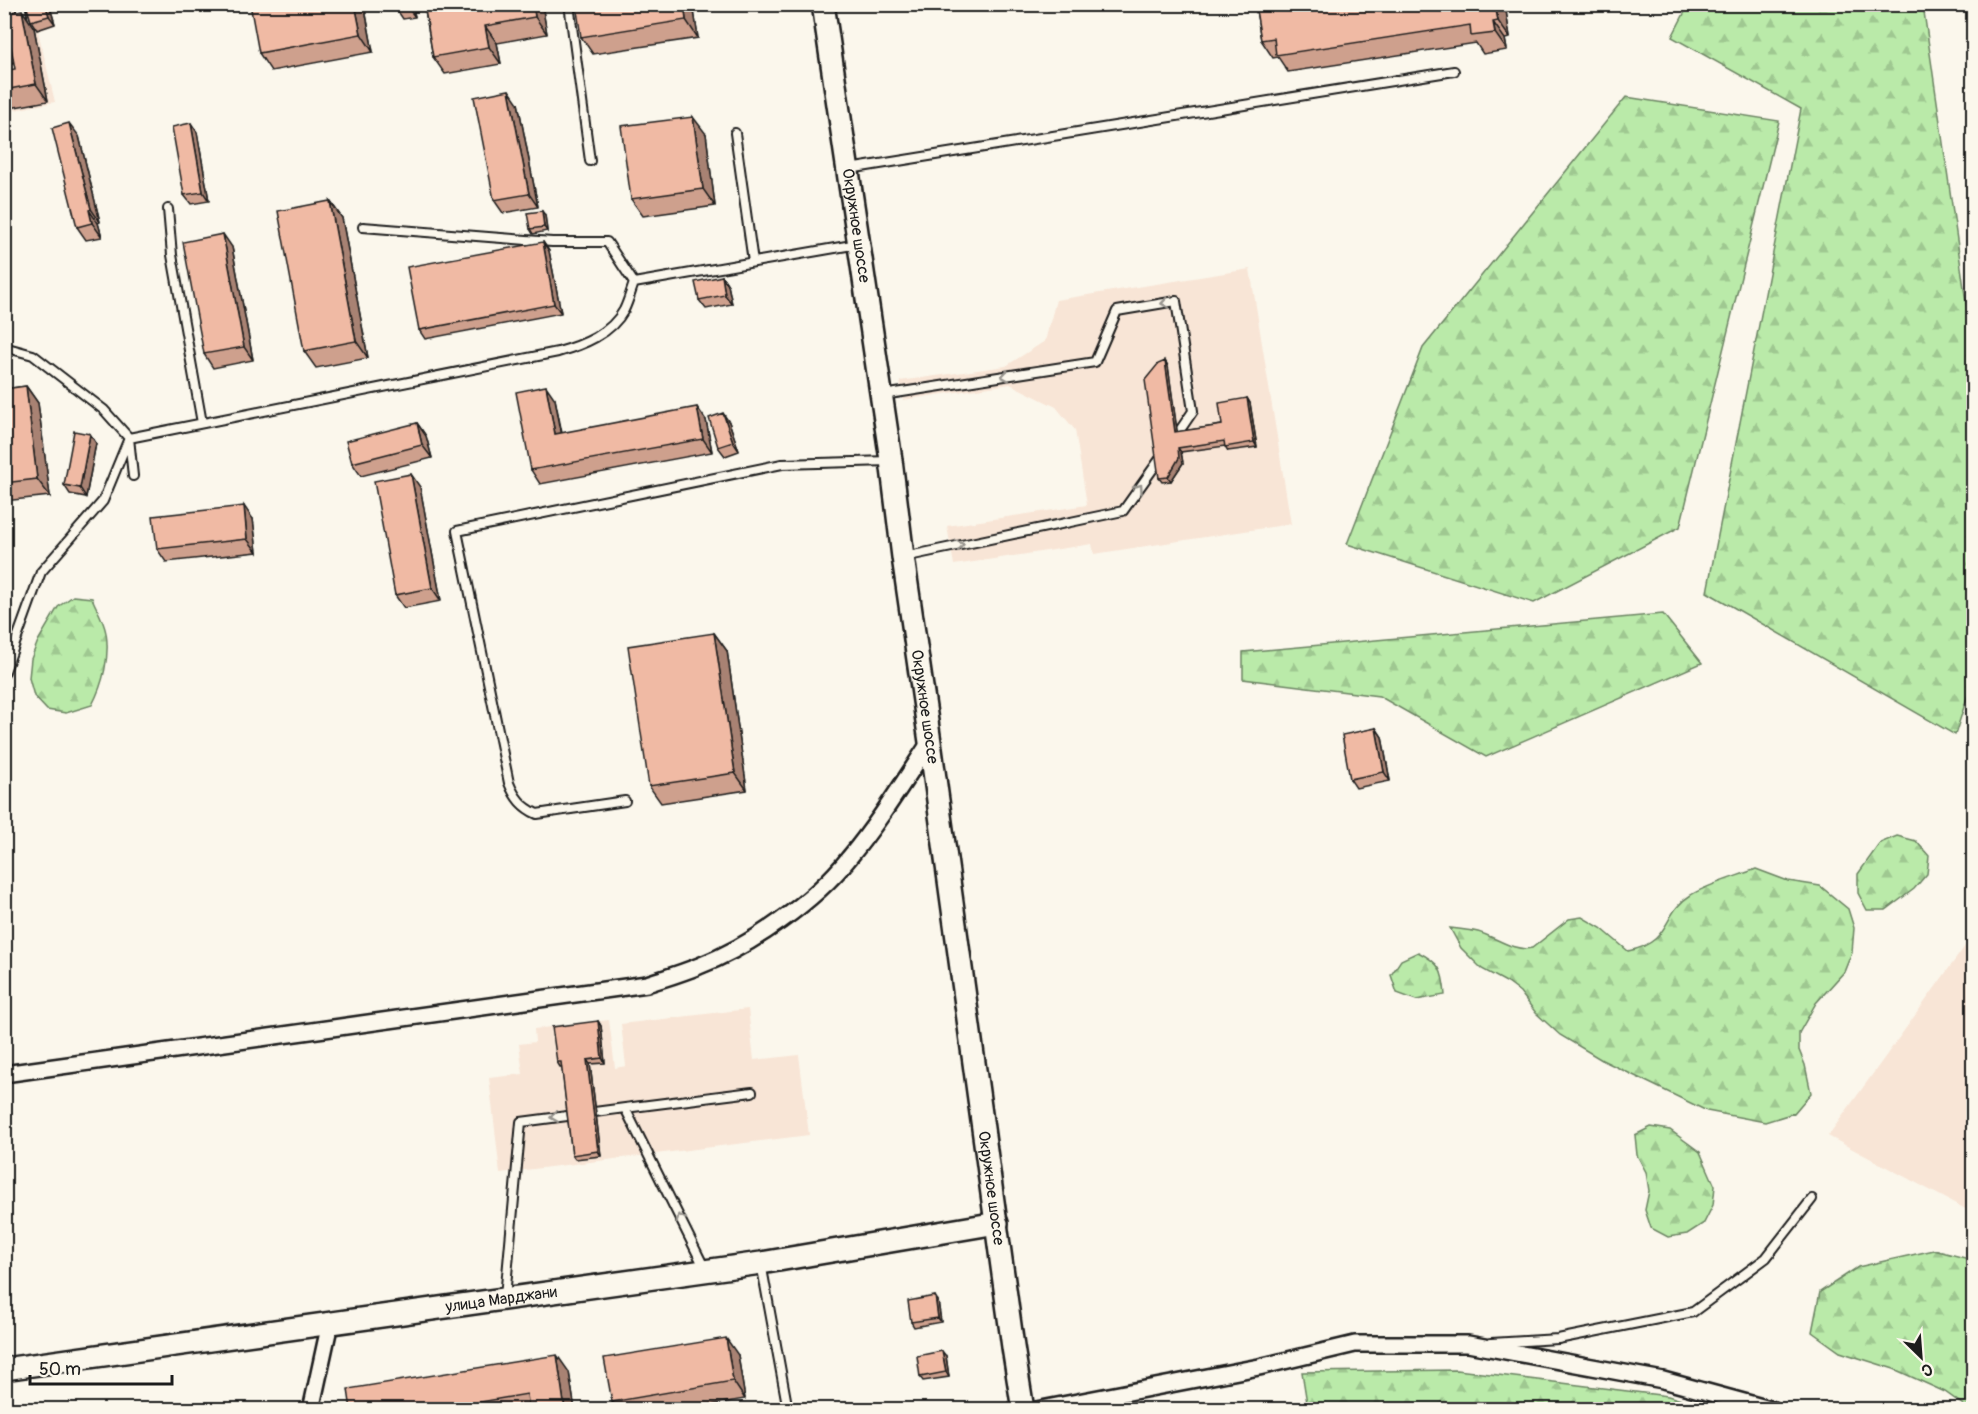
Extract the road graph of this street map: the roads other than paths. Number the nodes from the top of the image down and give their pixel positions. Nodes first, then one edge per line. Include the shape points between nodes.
1 (20, 4) edge
2 (568, 4) edge
3 (823, 4) edge
4 (23, 21) edge
5 (1454, 71) dead end
6 (735, 133) dead end
7 (590, 161) dead end
8 (848, 170) junction
9 (168, 209) dead end
10 (363, 227) dead end
11 (859, 244) junction
12 (753, 262) junction
13 (634, 283) junction
14 (4, 347) edge
15 (882, 396) junction
16 (202, 423) junction
17 (129, 438) junction
18 (891, 460) junction
19 (133, 476) dead end
20 (903, 557) junction
21 (4, 674) edge
22 (930, 742) junction
23 (625, 801) dead end
24 (1974, 1054) edge
25 (1974, 1063) edge
26 (4, 1074) edge
27 (752, 1092) dead end
28 (625, 1108) junction
29 (1812, 1199) dead end
30 (997, 1223) junction
31 (761, 1263) junction
32 (706, 1271) junction
33 (505, 1299) junction
34 (330, 1323) junction
35 (1468, 1344) junction
36 (4, 1369) edge
37 (311, 1410) edge
38 (788, 1410) edge
39 (1023, 1410) edge
40 (1036, 1410) edge
41 (1773, 1410) edge

1 - 4 lane
2 - 7 lane
3 - 8 street, Окружное шоссе
5 - 8 lane
6 - 12 lane
8 - 11 street, Окружное шоссе
9 - 16 lane via 172,255
10 - 13 lane via 552,242 607,242
11 - 12 lane
11 - 15 street, Окружное шоссе
12 - 13 lane
13 - 16 lane via 624,310 614,323 581,346
14 - 17 lane via 33,355 104,410
15 - 18 street, Окружное шоссе
20 -> 15 lane via 1123,511 1192,411 1176,301 1117,311 1095,362
16 - 17 lane
17 - 19 lane
17 - 21 lane via 103,501 40,572
18 - 20 street, Окружное шоссе
18 - 23 lane via 782,464 457,531 514,794 537,814
20 - 22 street, Окружное шоссе
22 - 26 street via 848,860 800,906 753,939 700,966 647,984
22 - 30 street, Окружное шоссе
24 - 25 lane
27 - 28 lane
32 -> 28 lane
28 -> 33 lane via 521,1122
29 - 35 lane via 1766,1258 1693,1312 1558,1339
30 - 31 street, улица Марджани
30 - 39 street, Окружное шоссе
31 - 32 street, улица Марджани
31 - 38 lane
32 - 33 street, улица Марджани
33 - 34 street, улица Марджани
34 - 36 street, улица Марджани
34 - 37 street
35 - 40 street via 1355,1344 1259,1367
35 - 41 street via 1663,1380

